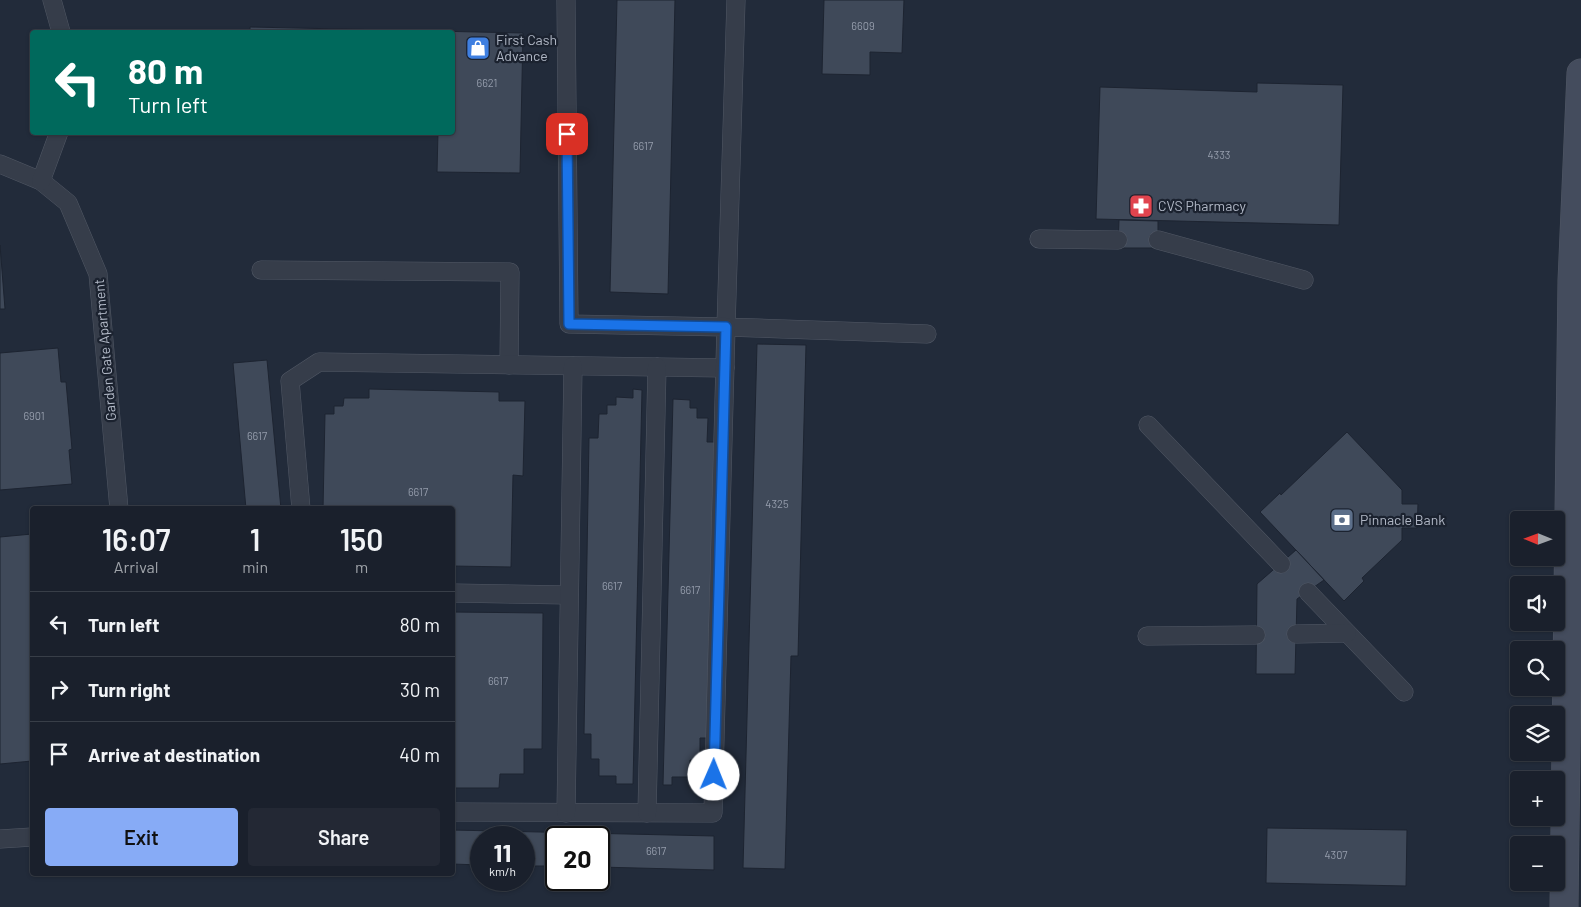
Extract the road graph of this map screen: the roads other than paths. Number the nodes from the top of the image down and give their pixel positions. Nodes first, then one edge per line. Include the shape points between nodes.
1 (52, 0) edge
2 (566, 0) edge
3 (736, 0) edge
4 (60, 30) edge
5 (1581, 73) edge
6 (58, 135) edge
7 (0, 164) edge
8 (41, 181) junction
9 (1039, 239) dead end
10 (1118, 240) dead end
11 (1158, 240) dead end
12 (261, 270) dead end
13 (1304, 280) dead end
14 (1577, 282) edge
15 (726, 327) junction
16 (927, 334) dead end
17 (508, 365) junction
18 (573, 366) junction
19 (657, 367) junction
20 (725, 368) junction
21 (1148, 425) dead end
22 (119, 506) edge
23 (301, 506) edge
24 (1281, 564) dead end
25 (1308, 592) dead end
26 (455, 594) edge
27 (570, 595) junction
28 (1348, 633) junction
29 (1296, 634) dead end
30 (1256, 635) dead end
31 (1147, 636) dead end
32 (1404, 692) dead end
33 (455, 812) edge
34 (566, 813) junction
35 (647, 813) junction
36 (30, 837) edge
37 (0, 839) edge
38 (1564, 907) edge

1 - 4 lane
2 - 15 lane via 569,324
3 - 15 lane
5 - 14 main road
6 - 8 lane
7 - 8 lane, Garden Gate Apartment
8 - 22 lane, Garden Gate Apartment via 68,203 98,274
9 - 10 lane
11 - 13 lane
12 - 17 lane via 510,272
14 - 38 main road
15 - 16 lane
15 - 20 lane
17 - 18 lane
17 - 23 lane via 319,362 290,381
18 - 19 lane
18 - 27 lane
19 - 20 lane
19 - 35 lane
20 - 35 lane via 713,813
21 - 24 lane
25 - 28 lane
26 - 27 lane
27 - 34 lane
28 - 29 lane
28 - 32 lane
30 - 31 lane
33 - 34 lane
34 - 35 lane
36 - 37 lane

